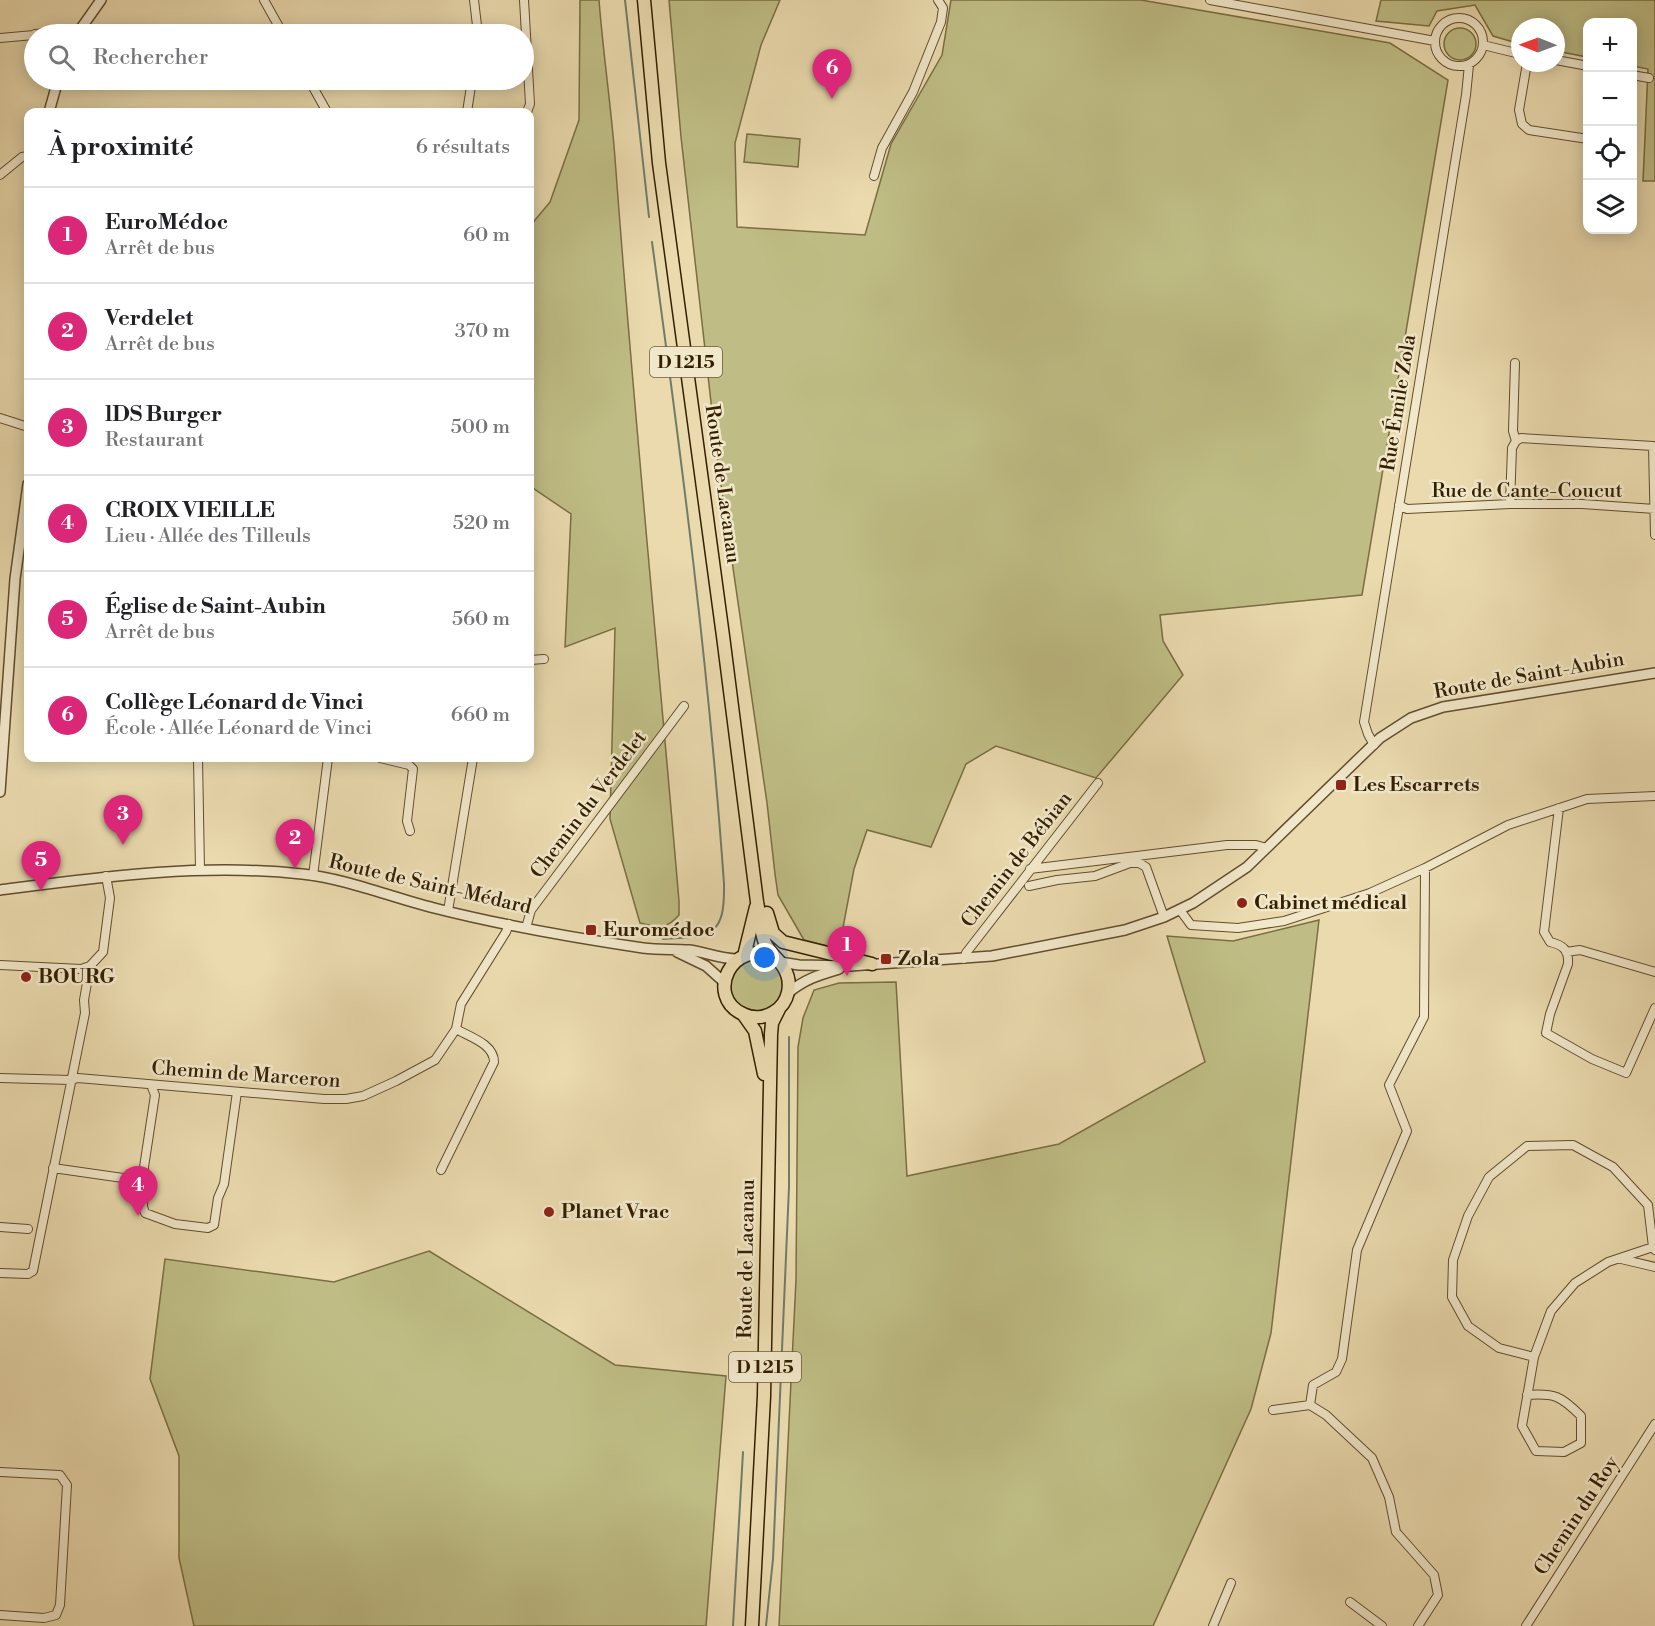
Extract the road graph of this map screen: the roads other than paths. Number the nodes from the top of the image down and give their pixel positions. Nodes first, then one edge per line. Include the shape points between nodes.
1 (101, 0) edge
2 (264, 0) edge
3 (474, 0) edge
4 (524, 0) edge
5 (644, 0) edge
6 (938, 0) edge
7 (1210, 0) edge
8 (1242, 3) edge
9 (84, 24) edge
10 (278, 24) edge
11 (477, 24) edge
12 (525, 24) edge
13 (24, 36) edge
14 (0, 38) edge
15 (1435, 41) junction
16 (1484, 45) junction
17 (1511, 52) edge
18 (1565, 62) edge
19 (1469, 65) junction
20 (1583, 65) edge
21 (1525, 72) edge
22 (1637, 76) edge
23 (1649, 78) dead end
24 (55, 90) edge
25 (315, 90) edge
26 (470, 90) edge
27 (529, 90) edge
28 (50, 108) edge
29 (325, 108) edge
30 (468, 108) edge
31 (528, 108) edge
32 (1583, 138) edge
33 (24, 157) edge
34 (0, 175) edge
35 (874, 176) dead end
36 (1515, 363) dead end
37 (0, 418) edge
38 (24, 426) edge
39 (1516, 441) junction
40 (1510, 504) junction
41 (1399, 505) junction
42 (1654, 508) edge
43 (24, 513) edge
44 (1655, 535) edge
45 (544, 659) dead end
46 (534, 660) edge
47 (1655, 673) edge
48 (684, 706) dead end
49 (1374, 745) junction
50 (198, 762) edge
51 (327, 762) edge
52 (397, 762) edge
53 (472, 762) edge
54 (1098, 783) dead end
55 (0, 792) edge
56 (1655, 796) edge
57 (1559, 808) junction
58 (747, 821) junction
59 (410, 831) dead end
60 (1267, 848) junction
61 (1425, 868) junction
62 (1030, 869) junction
63 (200, 870) junction
64 (106, 876) junction
65 (313, 876) junction
66 (1029, 886) dead end
67 (0, 890) edge
68 (757, 902) junction
69 (1180, 910) junction
70 (448, 911) junction
71 (1164, 917) junction
72 (509, 924) junction
73 (526, 928) junction
74 (672, 950) junction
75 (1566, 952) junction
76 (741, 957) junction
77 (964, 959) junction
78 (777, 960) junction
79 (872, 964) junction
80 (0, 965) edge
81 (90, 966) junction
82 (850, 966) junction
83 (1655, 972) edge
84 (725, 983) junction
85 (788, 993) junction
86 (1655, 1008) edge
87 (779, 1009) junction
88 (743, 1014) junction
89 (456, 1029) junction
90 (0, 1078) edge
91 (71, 1080) junction
92 (151, 1085) junction
93 (237, 1092) junction
94 (769, 1108) junction
95 (53, 1168) junction
96 (441, 1170) dead end
97 (144, 1181) junction
98 (0, 1227) edge
99 (28, 1229) dead end
100 (1654, 1247) edge
101 (1619, 1258) junction
102 (1655, 1267) edge
103 (0, 1273) edge
104 (1534, 1357) junction
105 (1527, 1395) junction
106 (1310, 1405) junction
107 (1273, 1410) dead end
108 (1655, 1424) edge
109 (0, 1472) edge
110 (1231, 1583) dead end
111 (1350, 1602) dead end
112 (0, 1615) edge
113 (752, 1626) edge
114 (1213, 1626) edge
115 (1382, 1626) edge
116 (1418, 1626) edge
117 (1526, 1626) edge

1 - 9 street
2 - 10 street
3 - 11 street
4 - 12 street
5 - 58 main road, Route de Lacanau / D 1215 via 660,174
6 - 35 street via 941,22 918,82 882,148
7 - 8 street
8 - 15 street
13 - 14 street
15 - 16 street via 1446,22 1461,18 1480,30
15 - 19 street via 1445,63
16 - 17 street
16 - 19 street via 1479,57
18 - 20 street
19 - 41 street, Rue Émile Zola
21 - 32 street via 1519,110 1522,124 1529,130
22 - 23 street
24 - 28 street
25 - 29 street
26 - 30 street
27 - 31 street
33 - 34 street
36 - 39 street
37 - 38 street
39 - 40 street via 1512,447
39 - 42 street via 1521,438 1653,446
40 - 41 street, Rue de Cante-Coucut via 1407,509
40 - 42 street, Rue de Cante-Coucut
41 - 49 street, Rue Émile Zola via 1364,722
42 - 44 street
43 - 55 street via 15,579
45 - 46 street
47 - 49 street, Route de Saint-Aubin via 1439,708 1401,723
48 - 73 street, Chemin du Verdelet via 531,910
49 - 60 street, Route de Saint-Aubin
50 - 63 street
51 - 65 street
52 - 59 street via 413,769 407,821
53 - 70 street
54 - 62 street, Chemin de Bébian
56 - 57 street via 1587,799
57 - 61 street via 1508,825
57 - 75 street via 1544,932 1550,942 1561,945
58 - 68 main road, Route de Lacanau / D 1215
58 - 79 main road via 769,925 777,938
60 - 62 street via 1227,845
60 - 69 street via 1247,867
61 - 69 street via 1370,893 1284,921 1238,928 1191,925
61 - 106 street via 1424,1017 1389,1085 1407,1131 1357,1250 1342,1359 1336,1372 1313,1385
62 - 77 street, Chemin de Bébian
63 - 64 street, Route de Saint-Médard
63 - 65 street, Route de Saint-Médard
64 - 67 street, Route de Saint-Médard
64 - 81 street via 110,898 103,952
65 - 70 street, Route de Saint-Médard
66 - 71 street via 1095,876 1138,863 1146,867
68 - 76 main road, Route de Lacanau / D 1215
68 - 78 main road, Route de Lacanau / D 1215 via 764,939
69 - 71 street
70 - 72 street, Route de Saint-Médard
71 - 77 street via 1125,930 1022,952
72 - 73 street, Route de Saint-Médard
72 - 89 street, Chemin de Marceron via 461,1004
73 - 74 street, Route de Saint-Médard
74 - 76 street, Route de Saint-Médard via 725,959
74 - 84 street, Route de Saint-Médard via 706,966
75 - 83 street via 1580,950
75 - 86 street via 1568,964 1546,1033 1626,1074
76 - 78 main road via 760,953
76 - 84 main road, Route de Lacanau via 728,970
77 - 79 street
78 - 82 street via 799,966
78 - 85 main road, Route de Lacanau via 788,975
79 - 82 street
80 - 81 street via 81,969
81 - 91 street
82 - 85 street via 815,975
84 - 88 main road, Route de Lacanau via 727,998
85 - 87 main road, Route de Lacanau
87 - 88 main road via 764,1017
87 - 94 main road, Route de Lacanau / D 1215 via 772,1023
88 - 94 main road, Route de Lacanau / D 1215 via 759,1044
89 - 93 street, Chemin de Marceron via 435,1059 363,1096 324,1099
89 - 96 street via 485,1045 494,1062
90 - 91 street, Chemin de Marceron
91 - 92 street, Chemin de Marceron
91 - 95 street
92 - 93 street, Chemin de Marceron
92 - 97 street via 155,1095
93 - 97 street via 214,1225 208,1228 175,1224 145,1213
94 - 113 main road, Route de Lacanau / D 1215 via 764,1396
95 - 97 street
95 - 103 street via 33,1271
98 - 99 street
100 - 101 street
100 - 104 street via 1648,1205 1613,1167 1574,1144 1527,1146 1489,1177 1468,1216 1453,1260 1452,1297 1468,1326 1499,1348
101 - 102 street
101 - 104 street via 1575,1283 1551,1311
104 - 105 street
105 - 105 street via 1522,1426 1536,1451 1564,1452 1581,1443 1581,1416 1567,1402 1548,1393
106 - 107 street
106 - 116 street via 1372,1458 1389,1497 1396,1532 1434,1575 1438,1595
108 - 117 street, Chemin du Roy
109 - 112 street via 60,1476 67,1485 60,1605 56,1615
110 - 114 street
111 - 115 street

